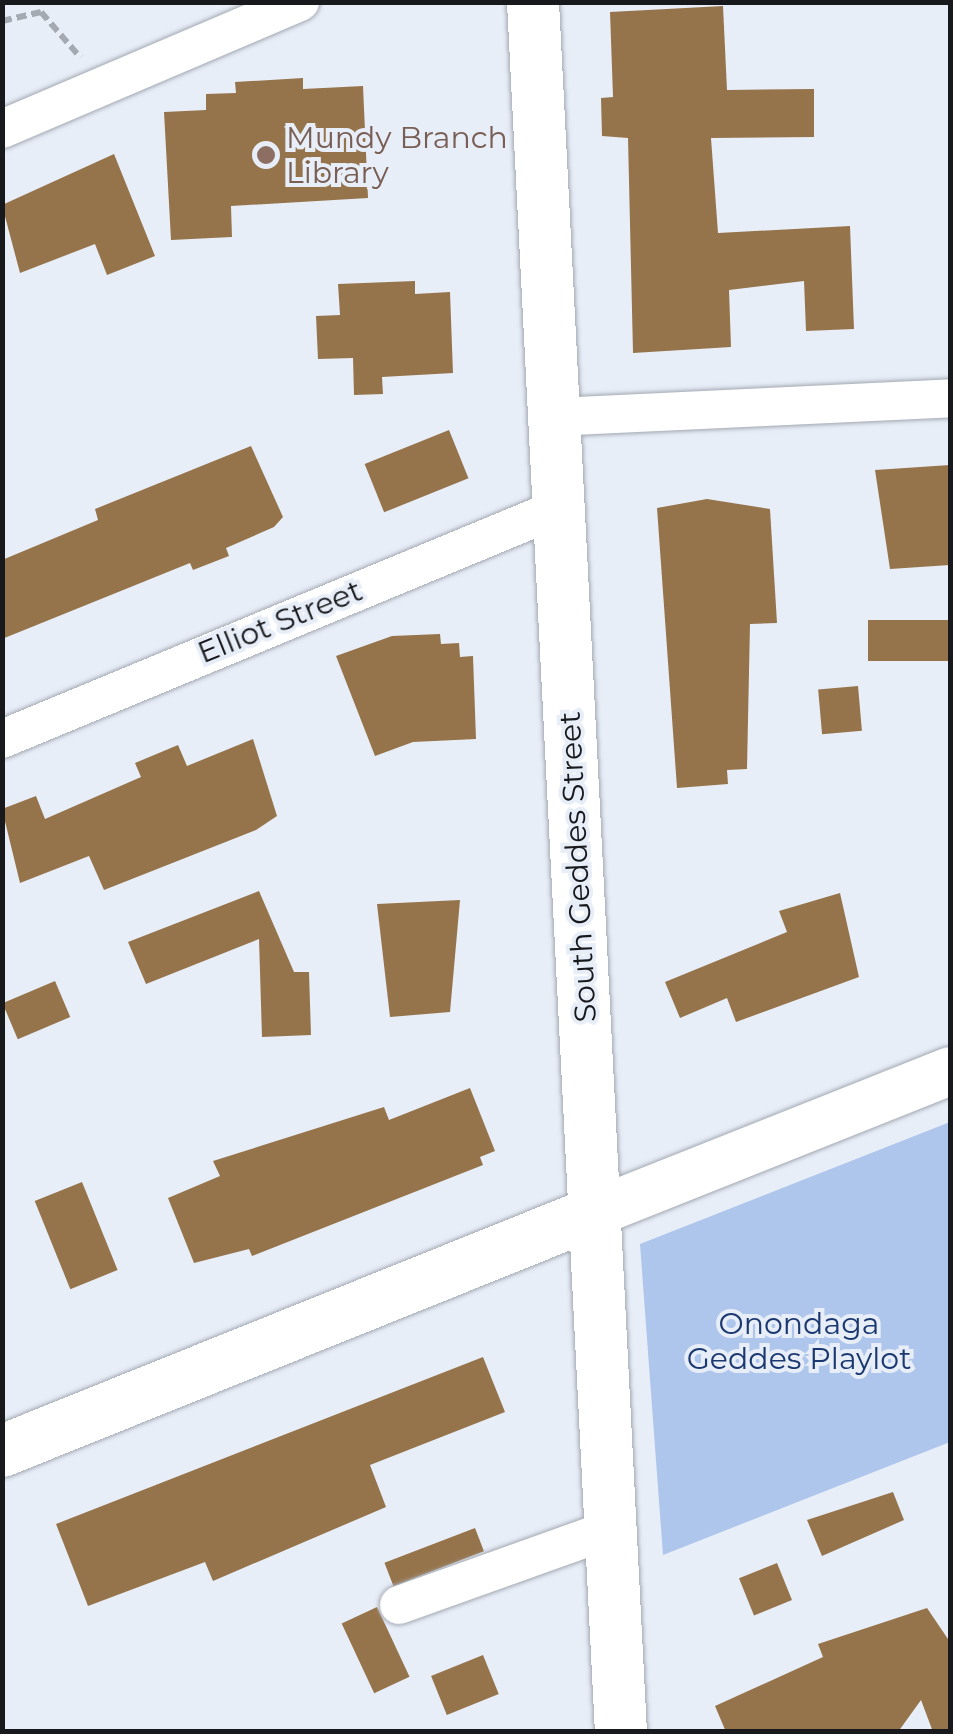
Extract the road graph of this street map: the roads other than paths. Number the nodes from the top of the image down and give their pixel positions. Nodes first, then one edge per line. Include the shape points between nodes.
1 (300, 2) edge
2 (533, 2) edge
3 (2, 129) edge
4 (950, 398) edge
5 (554, 418) junction
6 (559, 508) junction
7 (2, 739) edge
8 (950, 1070) edge
9 (596, 1212) junction
10 (2, 1450) edge
11 (612, 1529) junction
12 (399, 1605) dead end
13 (621, 1732) edge

1 - 3 street
2 - 5 main road, South Geddes Street
4 - 5 street
5 - 6 main road, South Geddes Street
6 - 7 street, Elliot Street
6 - 9 main road, South Geddes Street
8 - 9 street
9 - 10 main road
9 - 11 main road, South Geddes Street
11 - 12 street
11 - 13 main road, South Geddes Street

